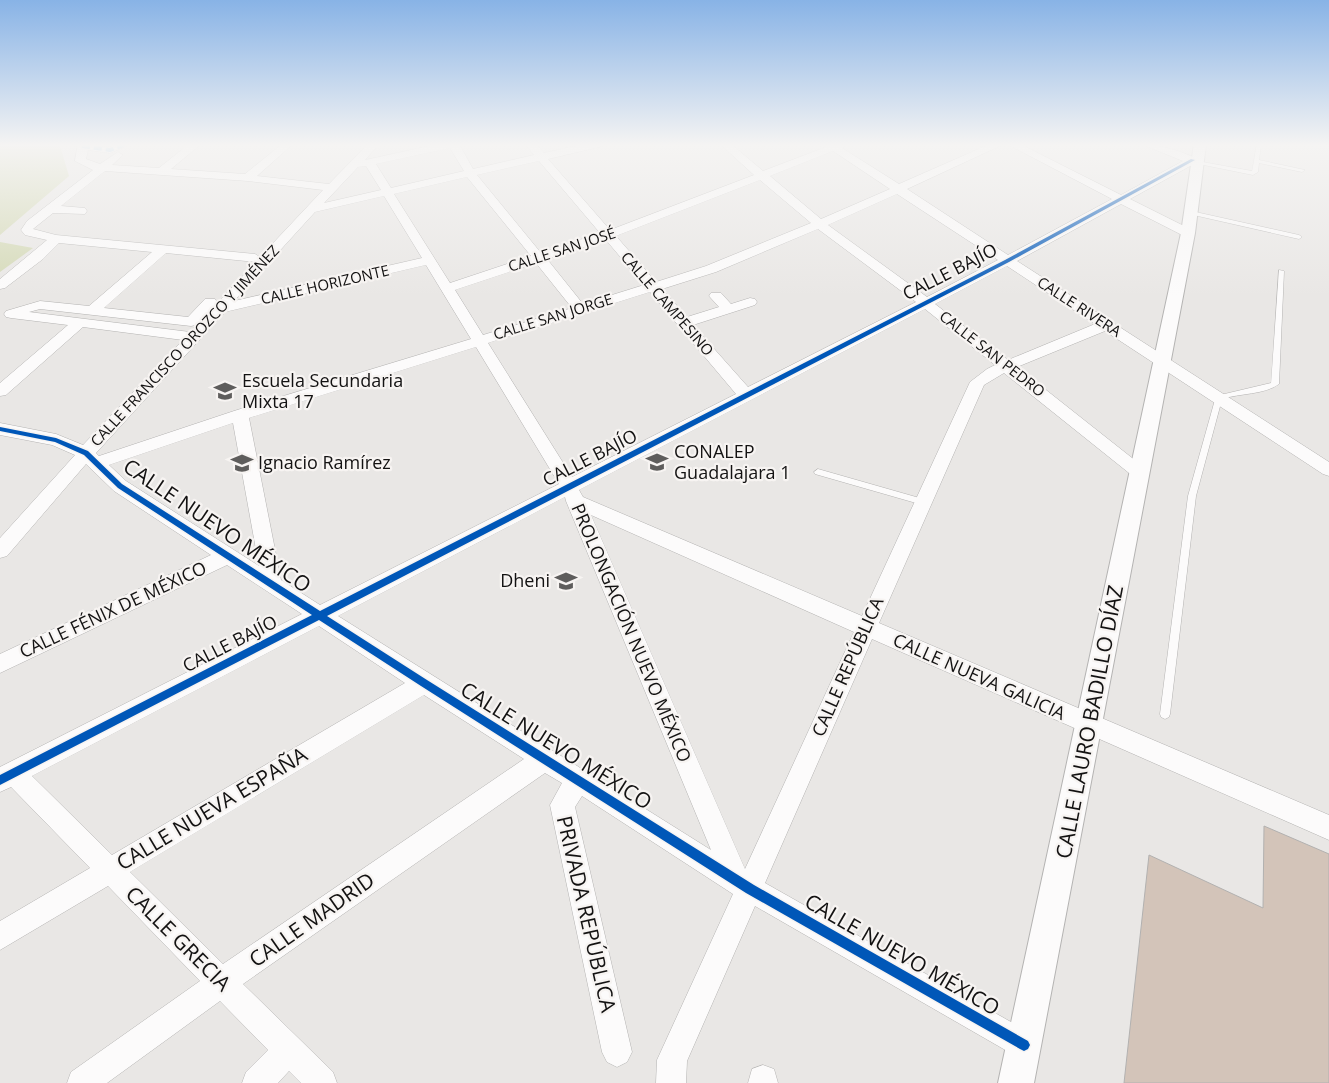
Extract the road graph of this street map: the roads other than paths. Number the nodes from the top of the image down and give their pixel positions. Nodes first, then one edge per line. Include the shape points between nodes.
1 (68, 195) edge
2 (324, 195) edge
3 (376, 195) edge
4 (390, 195) edge
5 (487, 195) edge
6 (573, 195) edge
7 (714, 195) edge
8 (786, 195) edge
9 (886, 195) edge
10 (907, 195) edge
11 (1110, 195) edge
12 (1131, 195) edge
13 (1193, 195) edge
14 (1121, 200) junction
15 (49, 209) junction
16 (310, 209) junction
17 (81, 211) dead end
18 (1192, 213) junction
19 (819, 224) junction
20 (102, 233) dead end
21 (1188, 233) junction
22 (608, 236) junction
23 (1299, 237) dead end
24 (56, 240) junction
25 (164, 248) junction
26 (263, 253) junction
27 (539, 258) junction
28 (430, 260) junction
29 (1006, 260) junction
30 (1281, 271) dead end
31 (0, 285) edge
32 (652, 287) junction
33 (447, 288) junction
34 (716, 296) dead end
35 (750, 302) dead end
36 (925, 302) junction
37 (220, 309) junction
38 (580, 309) junction
39 (728, 309) junction
40 (94, 310) junction
41 (6, 314) edge
42 (79, 323) junction
43 (684, 323) junction
44 (1106, 325) junction
45 (194, 337) junction
46 (479, 340) junction
47 (1162, 361) junction
48 (1007, 366) junction
49 (0, 391) edge
50 (746, 394) junction
51 (1219, 398) junction
52 (240, 415) junction
53 (0, 429) edge
54 (91, 458) junction
55 (1329, 470) edge
56 (818, 472) dead end
57 (1140, 473) junction
58 (572, 493) junction
59 (923, 502) junction
60 (0, 551) edge
61 (227, 556) junction
62 (272, 585) junction
63 (319, 615) junction
64 (866, 628) junction
65 (0, 664) edge
66 (424, 683) junction
67 (1164, 714) dead end
68 (1089, 725) junction
69 (545, 759) junction
70 (7, 777) edge
71 (578, 780) junction
72 (1329, 828) edge
73 (110, 870) junction
74 (744, 885) junction
75 (0, 936) edge
76 (222, 982) junction
77 (1024, 1044) junction
78 (289, 1050) junction
79 (616, 1052) dead end
80 (82, 1083) edge
81 (257, 1083) edge
82 (322, 1083) edge
83 (671, 1083) edge
84 (1016, 1083) edge

1 - 15 street
2 - 16 street, CALLE FRANCISCO OROZCO Y JIMÉNEZ
3 - 16 street
4 - 28 street, PROLONGACIÓN NUEVO MÉXICO
5 - 27 street
6 - 22 street, CALLE CAMPESINO
7 - 22 street, CALLE SAN JOSÉ
8 - 19 street, CALLE SAN PEDRO
9 - 19 street, CALLE SAN JORGE
10 - 29 street, CALLE RIVERA
11 - 14 street
12 - 14 street, CALLE BAJÍO
13 - 18 street, CALLE LAURO BADILLO DÍAZ
14 - 21 street
14 - 29 street, CALLE BAJÍO
15 - 17 street
15 - 24 street via 27,230
16 - 26 street, CALLE FRANCISCO OROZCO Y JIMÉNEZ
18 - 21 street, CALLE LAURO BADILLO DÍAZ
18 - 23 lane
19 - 32 street, CALLE SAN JORGE via 710,269
19 - 36 street, CALLE SAN PEDRO
20 - 26 street
21 - 47 street, CALLE LAURO BADILLO DÍAZ
22 - 27 street, CALLE SAN JOSÉ
22 - 32 street, CALLE CAMPESINO
24 - 25 street
24 - 31 street
25 - 26 street
25 - 40 street
26 - 37 street, CALLE FRANCISCO OROZCO Y JIMÉNEZ
26 - 40 street via 191,322
27 - 33 street, CALLE SAN JOSÉ
27 - 38 street
28 - 33 street, PROLONGACIÓN NUEVO MÉXICO
28 - 37 street, CALLE HORIZONTE
29 - 36 street, CALLE BAJÍO
29 - 44 street, CALLE RIVERA
30 - 51 lane via 1275,384
32 - 38 street, CALLE SAN JORGE
32 - 43 street, CALLE CAMPESINO
33 - 46 street, PROLONGACIÓN NUEVO MÉXICO
34 - 39 street
35 - 39 street
36 - 48 street, CALLE SAN PEDRO
36 - 50 street, CALLE BAJÍO
37 - 45 street, CALLE FRANCISCO OROZCO Y JIMÉNEZ
38 - 46 street, CALLE SAN JORGE
39 - 43 street
40 - 41 street via 40,305
41 - 42 street
42 - 45 street
42 - 49 street
43 - 50 street, CALLE CAMPESINO
44 - 47 street, CALLE RIVERA
44 - 48 street, CALLE REPÚBLICA
45 - 54 street, CALLE FRANCISCO OROZCO Y JIMÉNEZ
46 - 52 street, CALLE SAN JORGE
46 - 58 street, PROLONGACIÓN NUEVO MÉXICO
47 - 51 street, CALLE RIVERA
47 - 57 street, CALLE LAURO BADILLO DÍAZ
48 - 57 street, CALLE SAN PEDRO
48 - 59 street, CALLE REPÚBLICA via 978,382
50 - 58 street, CALLE BAJÍO
51 - 55 street, CALLE RIVERA
51 - 67 lane via 1192,496
52 - 54 street, CALLE SAN JORGE
52 - 62 street
53 - 54 street via 56,440
54 - 60 street, CALLE FRANCISCO OROZCO Y JIMÉNEZ
54 - 61 street, CALLE NUEVO MÉXICO via 120,486
56 - 59 lane
57 - 68 street, CALLE LAURO BADILLO DÍAZ
58 - 63 street, CALLE BAJÍO
58 - 64 street, CALLE NUEVA GALICIA
58 - 74 street, PROLONGACIÓN NUEVO MÉXICO
59 - 64 street, CALLE REPÚBLICA
61 - 62 street, CALLE NUEVO MÉXICO
61 - 65 street, CALLE FÉNIX DE MÉXICO
62 - 63 street, CALLE NUEVO MÉXICO
63 - 66 street, CALLE NUEVO MÉXICO
63 - 70 street, CALLE BAJÍO
64 - 68 street, CALLE NUEVA GALICIA
64 - 74 street, CALLE REPÚBLICA
66 - 69 street, CALLE NUEVO MÉXICO
66 - 73 street, CALLE NUEVA ESPAÑA
68 - 72 street, CALLE NUEVA GALICIA
68 - 77 street, CALLE LAURO BADILLO DÍAZ
69 - 71 street, CALLE NUEVO MÉXICO
69 - 76 street, CALLE MADRID
70 - 73 street, CALLE GRECIA
71 - 74 street, CALLE NUEVO MÉXICO
71 - 79 street, PRIVADA REPÚBLICA via 562,805
73 - 75 street, CALLE NUEVA ESPAÑA
73 - 76 street, CALLE GRECIA
74 - 77 street, CALLE NUEVO MÉXICO
74 - 83 street, CALLE REPÚBLICA via 672,1060
76 - 78 street, CALLE GRECIA
76 - 80 street, CALLE MADRID
77 - 84 street, CALLE LAURO BADILLO DÍAZ
78 - 81 street
78 - 82 street, CALLE GRECIA

